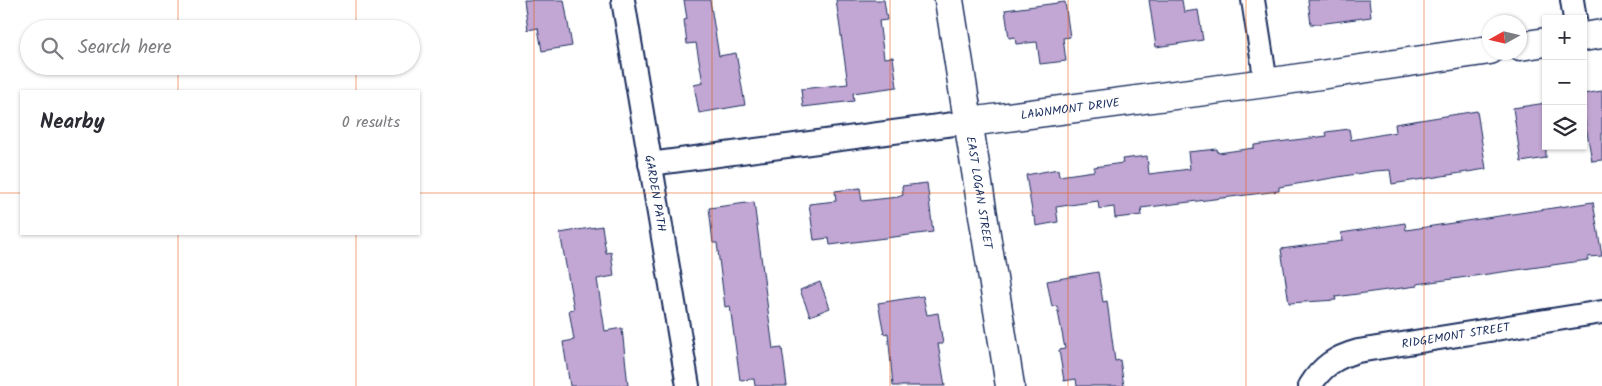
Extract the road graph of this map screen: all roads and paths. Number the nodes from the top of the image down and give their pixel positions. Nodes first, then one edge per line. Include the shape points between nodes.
1 (623, 0) edge
2 (949, 0) edge
3 (1253, 0) edge
4 (1572, 0) edge
5 (1574, 15) edge
6 (1602, 34) edge
7 (1587, 36) edge
8 (1542, 43) edge
9 (1527, 45) edge
10 (1482, 51) edge
11 (1266, 83) junction
12 (969, 122) junction
13 (650, 164) junction
14 (1602, 312) edge
15 (1314, 380) edge
16 (688, 386) edge
17 (1010, 386) edge

1 - 13 street, GARDEN PATH
2 - 12 street, EAST LOGAN STREET
3 - 11 street
4 - 5 street
6 - 7 street
8 - 9 street
10 - 11 street, LAWNMONT DRIVE
11 - 12 street, LAWNMONT DRIVE
12 - 13 street, LAWNMONT DRIVE
12 - 17 street, EAST LOGAN STREET
13 - 16 street, GARDEN PATH
14 - 15 street, RIDGEMONT STREET via 1358,351 1326,364

